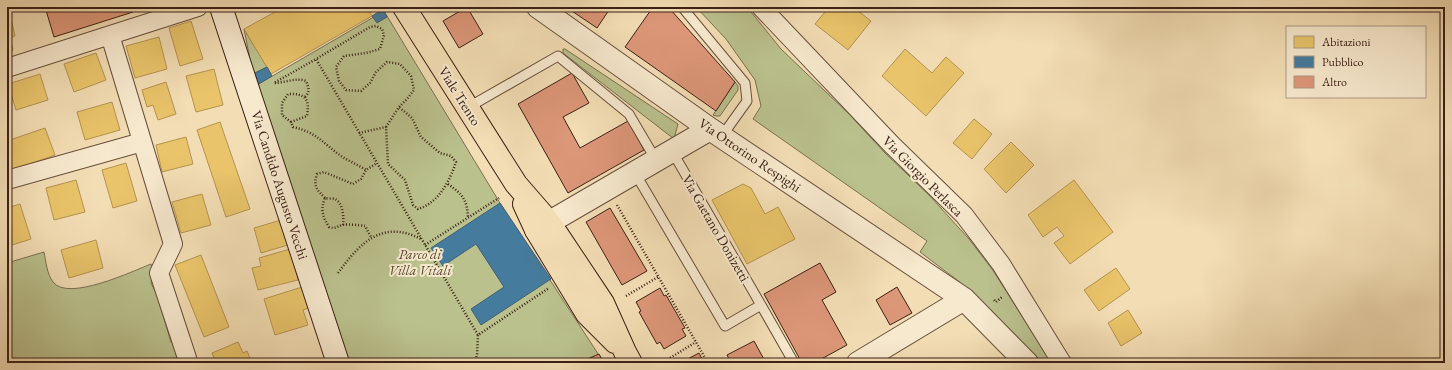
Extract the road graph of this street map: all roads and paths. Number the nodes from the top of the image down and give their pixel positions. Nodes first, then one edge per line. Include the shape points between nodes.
1 (198, 7) edge
2 (221, 7) edge
3 (404, 7) edge
4 (538, 7) edge
5 (682, 7) edge
6 (761, 7) edge
7 (110, 35) junction
8 (316, 59) junction
9 (7, 68) edge
10 (305, 97) junction
11 (399, 107) junction
12 (467, 108) junction
13 (291, 122) junction
14 (386, 127) junction
15 (360, 133) junction
16 (716, 133) junction
17 (142, 142) junction
18 (664, 156) junction
19 (377, 163) junction
20 (366, 170) junction
21 (635, 172) junction
22 (7, 180) edge
23 (448, 184) junction
24 (608, 188) junction
25 (325, 198) junction
26 (499, 198) dead end
27 (468, 218) junction
28 (343, 225) junction
29 (542, 226) junction
30 (371, 237) junction
31 (422, 239) junction
32 (425, 245) junction
33 (338, 274) dead end
34 (658, 276) junction
35 (554, 285) dead end
36 (1016, 287) junction
37 (626, 296) dead end
38 (969, 304) junction
39 (761, 305) junction
40 (478, 335) junction
41 (696, 342) junction
42 (628, 357) edge
43 (188, 358) dead end
44 (665, 361) dead end
45 (338, 363) edge
46 (475, 363) edge
47 (708, 363) edge
48 (794, 363) edge
49 (858, 363) edge
50 (1027, 363) edge
51 (1062, 363) edge

1 - 7 street
2 - 45 street, Via Candido Augusto Vecchi
3 - 12 main road, Viale Trento
4 - 16 street, Via Ottorino Respighi
5 - 16 lane via 745,83 747,101
6 - 36 street, Via Giorgio Perlasca via 892,145 964,215
7 - 9 street
7 - 17 street
8 - 10 path via 274,82 301,79 306,81 309,87
8 - 11 path via 370,27 382,29 384,35 380,49 344,56 336,67 339,81 346,90 361,91 387,62 400,64 411,76 414,90
8 - 15 path
10 - 13 path via 309,106 307,116
10 - 13 path via 298,93 288,94 282,103 282,115
11 - 14 path
11 - 23 path via 412,118 421,137 456,162
12 - 18 lane, Via Gaetano Donizetti via 558,56 630,114
12 - 29 main road, Viale Trento
13 - 20 path via 293,127 316,135 342,156
14 - 15 path
14 - 23 path via 388,164 406,180 413,205 418,208 424,207
15 - 19 path
16 - 18 street
16 - 38 street, Via Ottorino Respighi
17 - 22 street
17 - 43 street via 173,244 159,273
18 - 21 street
18 - 39 lane, Via Gaetano Donizetti
19 - 20 path
19 - 31 path
20 - 25 path via 361,179 353,184 324,172 317,174 314,182 316,188
21 - 24 street
21 - 39 lane via 725,326
23 - 27 path via 463,196
24 - 29 street
24 - 34 path
25 - 28 path via 335,199 339,203
25 - 28 path via 321,206 329,227 335,229
26 - 27 path
27 - 32 path
28 - 30 path via 365,226
29 - 42 main road, Viale Trento via 587,314
30 - 31 path via 385,231 411,233
30 - 33 path via 350,257
31 - 32 path
32 - 40 path
34 - 37 path
34 - 41 path
35 - 40 path
36 - 38 path via 996,302 989,296
36 - 51 street, Via Giorgio Perlasca
38 - 49 street
38 - 50 street, Via Ottorino Respighi
39 - 48 lane, Via Gaetano Donizetti
40 - 46 path
41 - 44 path
41 - 47 path

